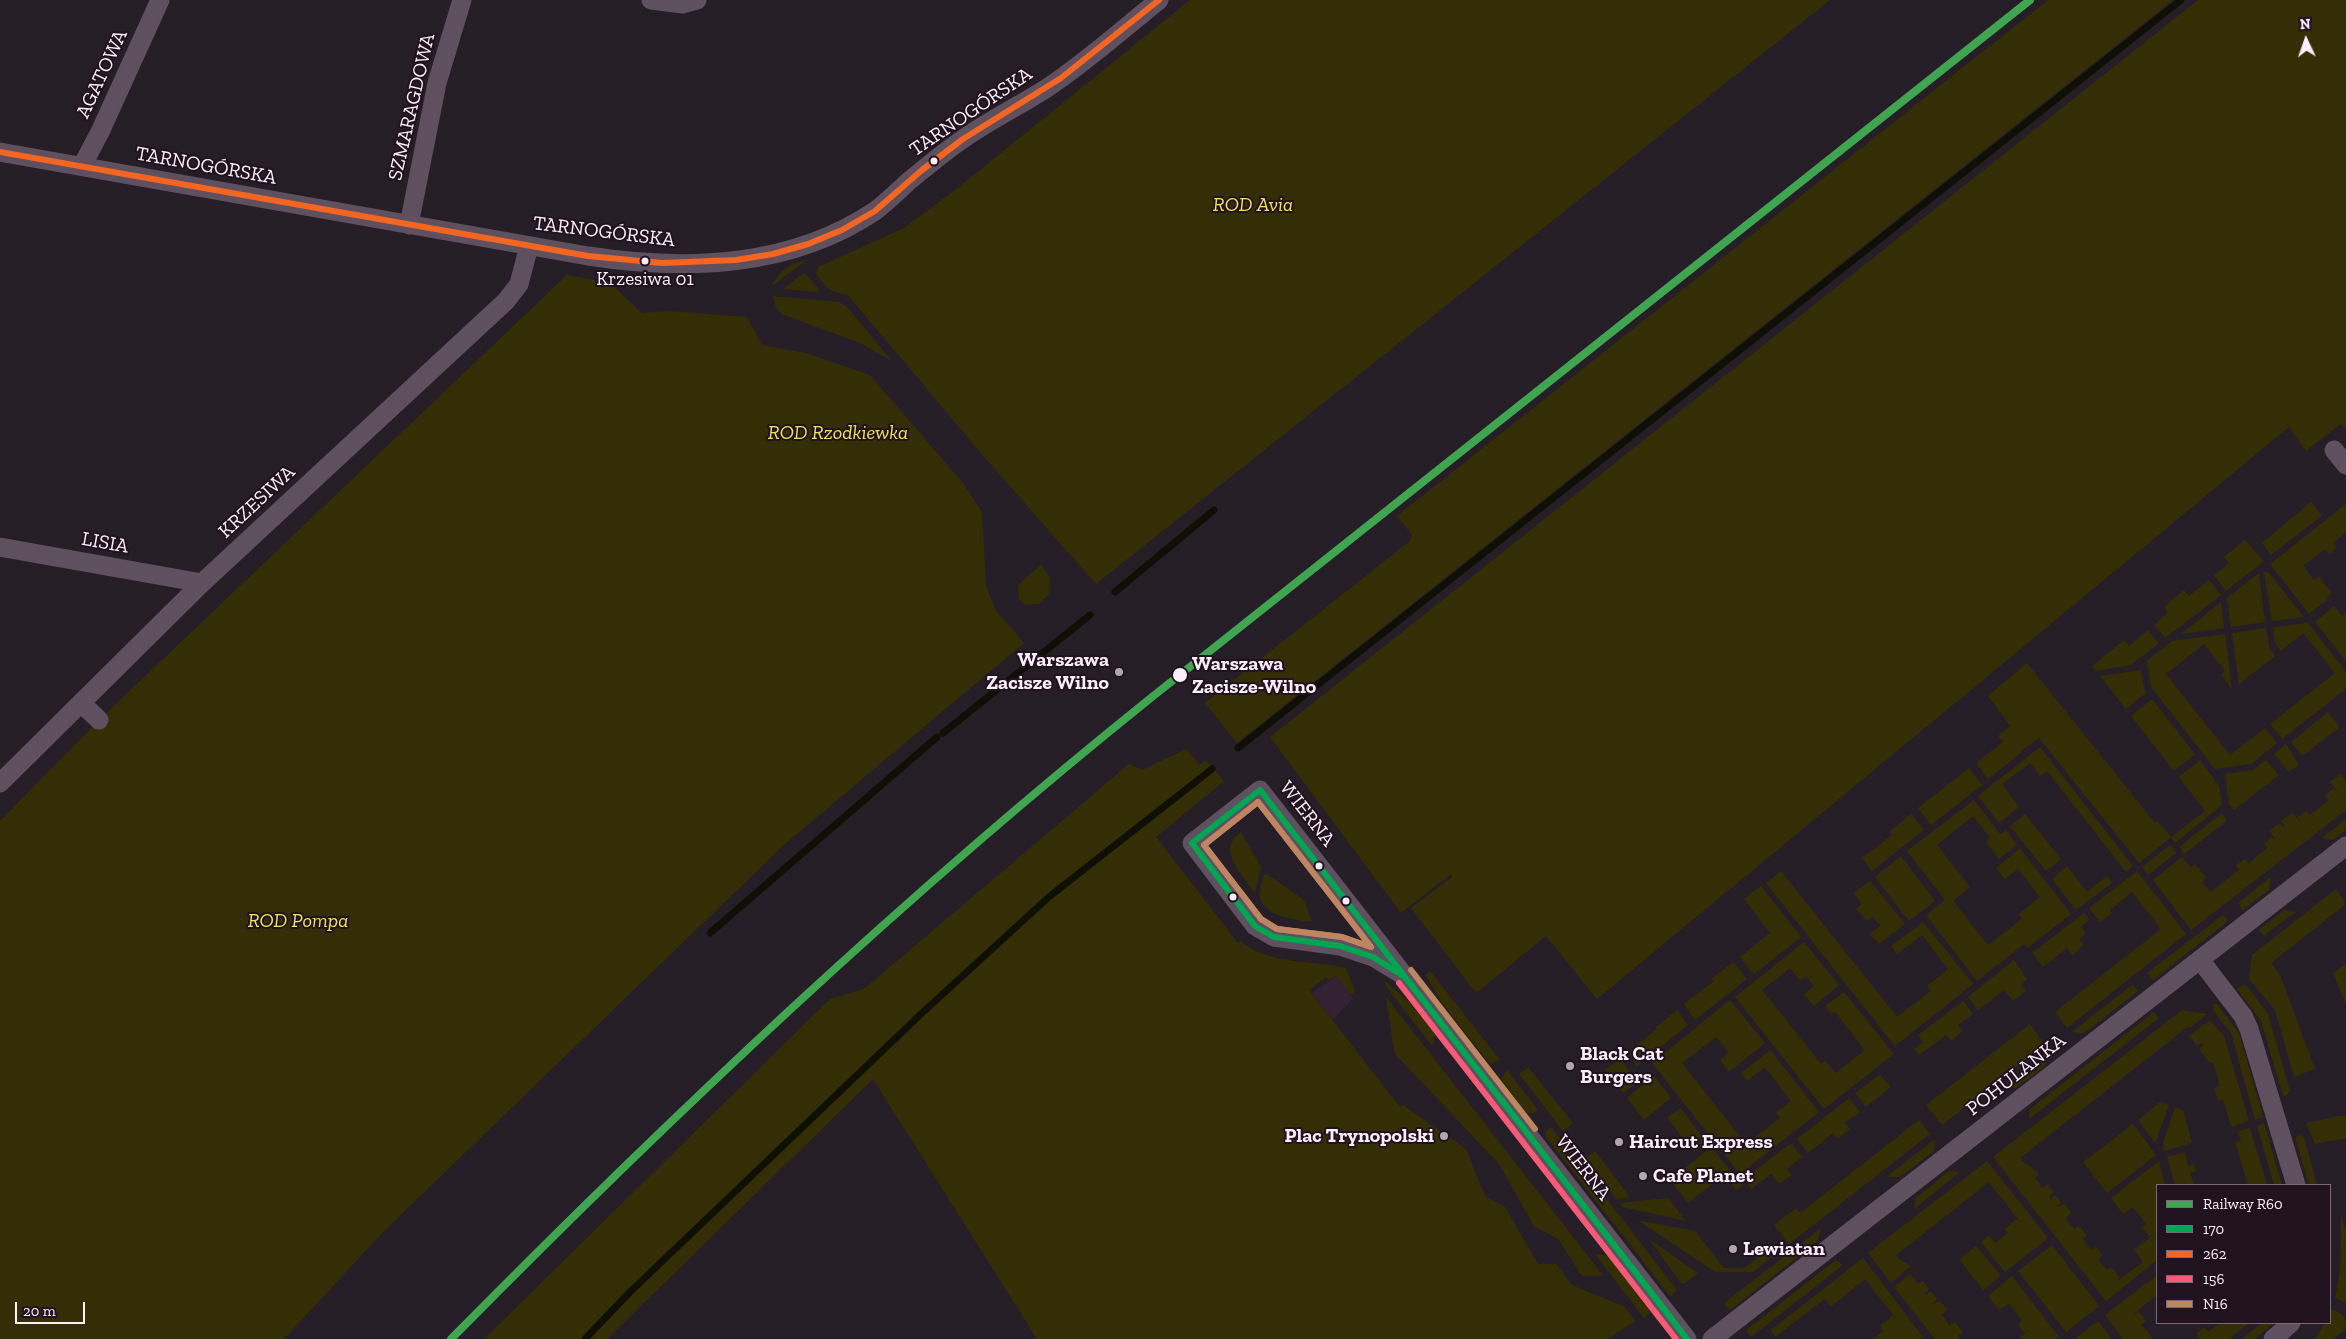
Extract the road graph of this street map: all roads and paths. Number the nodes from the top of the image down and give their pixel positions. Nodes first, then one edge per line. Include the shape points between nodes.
1 (160, 0) edge
2 (462, 0) edge
3 (651, 0) edge
4 (697, 0) edge
5 (1160, 0) edge
6 (0, 152) edge
7 (82, 166) junction
8 (409, 225) junction
9 (529, 246) junction
10 (2334, 450) dead end
11 (2346, 465) edge
12 (0, 547) edge
13 (202, 583) junction
14 (81, 703) junction
15 (99, 720) dead end
16 (0, 784) edge
17 (2346, 846) edge
18 (2201, 961) junction
19 (1406, 977) junction
20 (2296, 1184) edge
21 (2291, 1324) edge
22 (1688, 1339) edge
23 (1712, 1339) edge
24 (2273, 1339) edge

1 - 7 street, AGATOWA
2 - 8 street, SZMARAGDOWA via 437,83
3 - 4 street via 682,4
5 - 9 street, TARNOGÓRSKA via 1046,88 963,139 877,209 821,240 749,260 700,265 634,263
6 - 7 street, TARNOGÓRSKA
7 - 8 street, TARNOGÓRSKA
8 - 9 street, TARNOGÓRSKA
9 - 13 street, KRZESIWA via 519,284 506,301
10 - 11 street
12 - 13 street, LISIA
13 - 14 street, KRZESIWA
14 - 15 street
14 - 16 street, KRZESIWA
17 - 18 street, POHULANKA
18 - 20 street via 2243,1016 2249,1029
18 - 23 street, POHULANKA
19 - 19 street, WIERNA via 1260,790 1192,843 1255,926 1274,937 1340,946 1373,956
19 - 22 street, WIERNA
21 - 24 street

